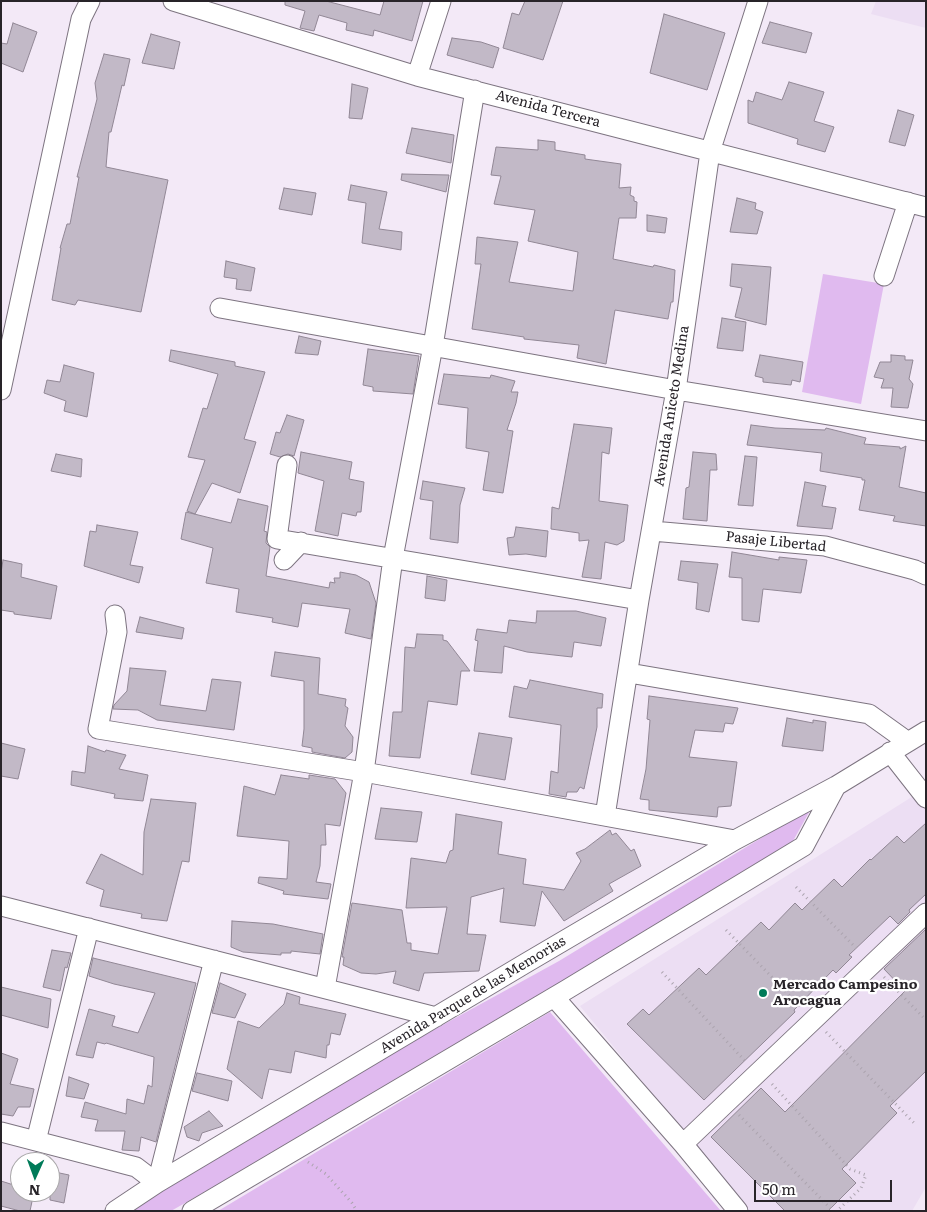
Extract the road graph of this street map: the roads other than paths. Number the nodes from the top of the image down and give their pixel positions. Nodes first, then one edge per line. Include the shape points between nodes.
1 (90, 1) edge
2 (173, 1) edge
3 (441, 1) edge
4 (758, 1) edge
5 (417, 76) junction
6 (475, 90) junction
7 (710, 152) junction
8 (917, 204) edge
9 (884, 276) dead end
10 (220, 308) dead end
11 (432, 346) junction
12 (1, 390) edge
13 (676, 390) junction
14 (926, 430) edge
15 (287, 465) dead end
16 (652, 531) junction
17 (301, 542) junction
18 (393, 558) junction
19 (284, 560) dead end
20 (926, 575) edge
21 (639, 600) junction
22 (115, 615) dead end
23 (628, 673) junction
24 (926, 731) edge
25 (908, 742) junction
26 (890, 752) junction
27 (364, 772) junction
28 (836, 786) junction
29 (926, 798) edge
30 (605, 816) junction
31 (734, 840) junction
32 (1, 906) edge
33 (926, 913) edge
34 (89, 928) junction
35 (214, 960) junction
36 (325, 988) junction
37 (554, 997) junction
38 (436, 1017) junction
39 (1, 1132) edge
40 (36, 1141) junction
41 (683, 1144) junction
42 (158, 1183) junction
43 (115, 1211) edge
44 (192, 1211) edge
45 (738, 1211) edge

1 - 12 street via 81,19
2 - 5 street, Avenida Tercera
3 - 5 street
4 - 7 street, Avenida Aniceto Medina
5 - 6 street, Avenida Tercera
6 - 7 street, Avenida Tercera
6 - 11 street
7 - 8 street, Avenida Tercera
7 - 13 street, Avenida Aniceto Medina
8 - 9 street
10 - 11 street
11 - 13 street
11 - 18 street
13 - 14 street
13 - 16 street, Avenida Aniceto Medina
15 - 17 street via 277,539
16 - 20 street, Pasaje Libertad via 826,546
16 - 21 street, Avenida Aniceto Medina
17 - 18 street
17 - 19 street
18 - 21 street
18 - 27 street
21 - 23 street, Avenida Aniceto Medina
22 - 27 street via 118,632 98,729
23 - 25 street via 869,714
23 - 30 street, Avenida Aniceto Medina
24 - 25 street, Avenida Parque de las Memorias
25 - 26 street, Avenida Parque de las Memorias
26 - 28 street, Avenida Parque de las Memorias
26 - 29 street
27 - 30 street
27 - 36 street
28 - 31 street, Avenida Parque de las Memorias
28 - 37 street, Avenida Parque de las Memorias via 804,846
30 - 31 street
31 - 38 street, Avenida Parque de las Memorias
32 - 34 street
33 - 41 street
34 - 35 street
34 - 40 street
35 - 36 street
35 - 42 street
36 - 38 street
37 - 41 street
37 - 44 street, Avenida Parque de las Memorias
38 - 42 street, Avenida Parque de las Memorias
39 - 40 street
40 - 42 street via 136,1167
41 - 45 street
42 - 43 street, Avenida Parque de las Memorias

